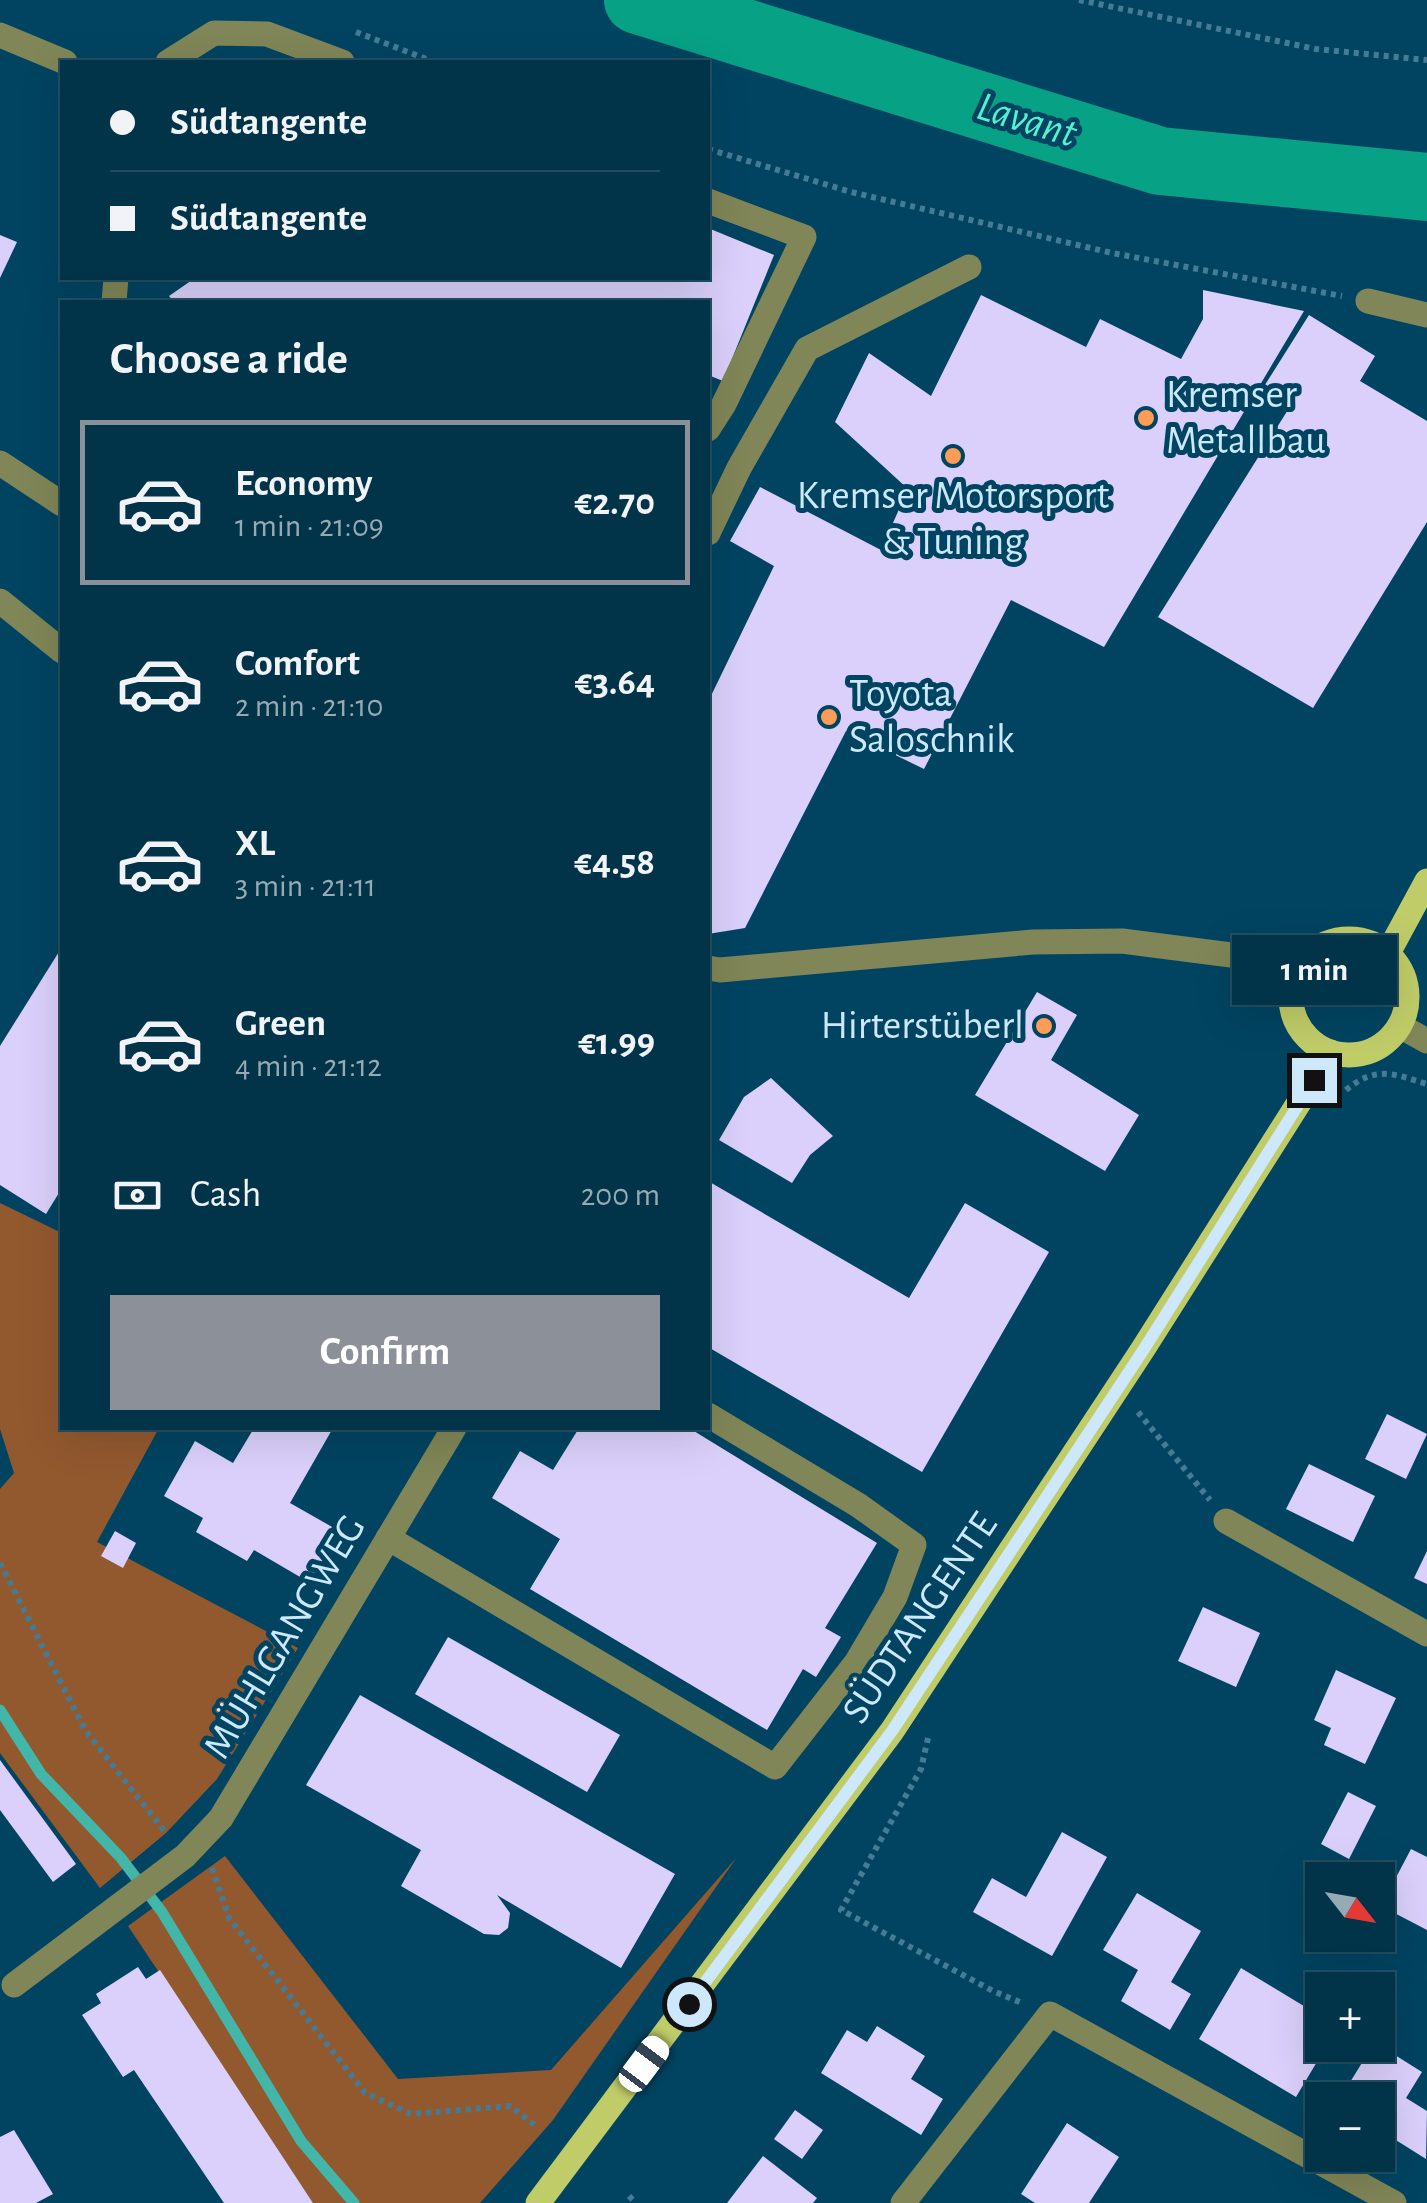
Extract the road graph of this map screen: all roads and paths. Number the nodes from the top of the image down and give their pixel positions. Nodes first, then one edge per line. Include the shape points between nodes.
1 (1079, 0) edge
2 (0, 36) edge
3 (60, 60) edge
4 (171, 60) edge
5 (337, 60) edge
6 (1427, 60) edge
7 (710, 150) edge
8 (710, 202) edge
9 (969, 266) dead end
10 (1368, 301) joint
11 (1427, 315) edge
12 (710, 426) edge
13 (0, 463) edge
14 (60, 503) edge
15 (710, 528) edge
16 (0, 601) edge
17 (60, 649) edge
18 (1427, 881) edge
19 (1388, 952) junction
20 (1296, 972) junction
21 (711, 976) edge
22 (1400, 1026) junction
23 (1427, 1042) edge
24 (1331, 1052) junction
25 (1138, 1412) dead end
26 (710, 1416) edge
27 (453, 1430) edge
28 (1226, 1521) joint
29 (388, 1538) junction
30 (0, 1563) edge
31 (1427, 1634) edge
32 (929, 1732) dead end
33 (184, 1855) junction
34 (14, 1985) dead end
35 (1050, 2014) junction
36 (535, 2125) dead end
37 (538, 2203) edge
38 (902, 2203) edge
39 (1394, 2203) edge

1 - 6 path via 1316,49
2 - 3 street
4 - 5 street via 214,32 267,34
7 - 10 path via 851,192 1094,248
8 - 12 street via 804,237
9 - 15 street via 807,349
10 - 11 street
13 - 14 street
16 - 17 street
18 - 19 main road
19 - 20 main road via 1357,938 1338,939 1321,945
19 - 22 main road via 1408,995
20 - 21 street via 1230,955 1122,941 1033,942
20 - 24 main road via 1292,1011 1314,1044
22 - 23 street
22 - 24 main road via 1370,1051
24 - 37 main road, SÜDTANGENTE via 892,1731
25 - 28 path
26 - 29 street via 914,1545 895,1597 856,1664 774,1768
27 - 29 street, MÜHLGANGWEG
28 - 31 street
29 - 33 street, MÜHLGANGWEG via 221,1818
30 - 33 path via 85,1730
32 - 35 path via 921,1769 841,1910
33 - 34 street, MÜHLGANGWEG
33 - 36 path via 365,2093 411,2114 510,2106
35 - 38 street
35 - 39 street

